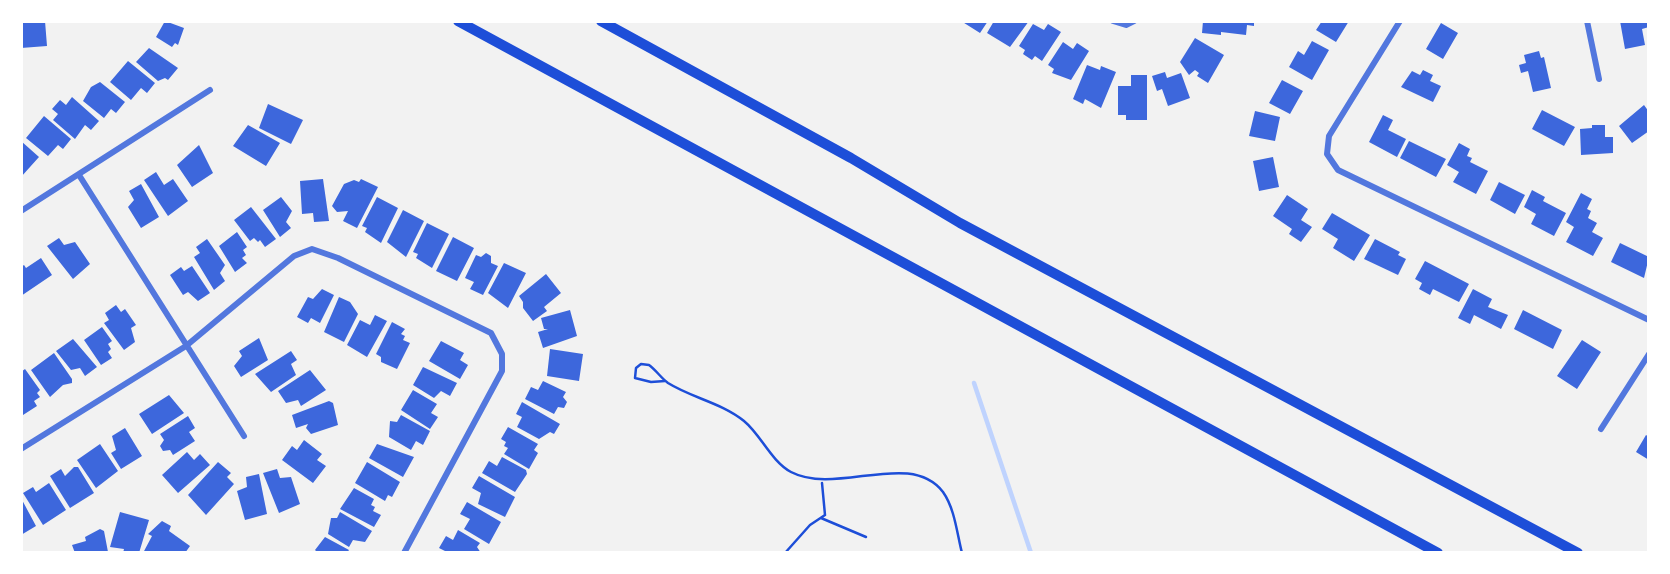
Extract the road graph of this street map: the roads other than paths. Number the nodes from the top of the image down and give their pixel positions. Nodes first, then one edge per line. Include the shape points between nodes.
1 (458, 21) edge
2 (601, 21) edge
3 (1114, 21) edge
4 (1134, 21) edge
5 (1400, 21) edge
6 (1587, 21) edge
7 (1599, 79) dead end
8 (210, 90) dead end
9 (79, 175) junction
10 (21, 211) edge
11 (1649, 320) edge
12 (186, 346) junction
13 (1649, 354) edge
14 (1601, 429) dead end
15 (244, 436) dead end
16 (21, 449) edge
17 (404, 553) edge
18 (1438, 553) edge
19 (1577, 553) edge

1 - 18 highway
2 - 19 highway via 960,223
3 - 4 street via 1126,25
5 - 11 street via 1329,136 1327,154 1338,170
6 - 7 street
8 - 9 street
9 - 10 street
9 - 12 street
12 - 15 street
12 - 16 street
12 - 17 street via 295,256 312,249 491,333 502,354 502,371
13 - 14 street

